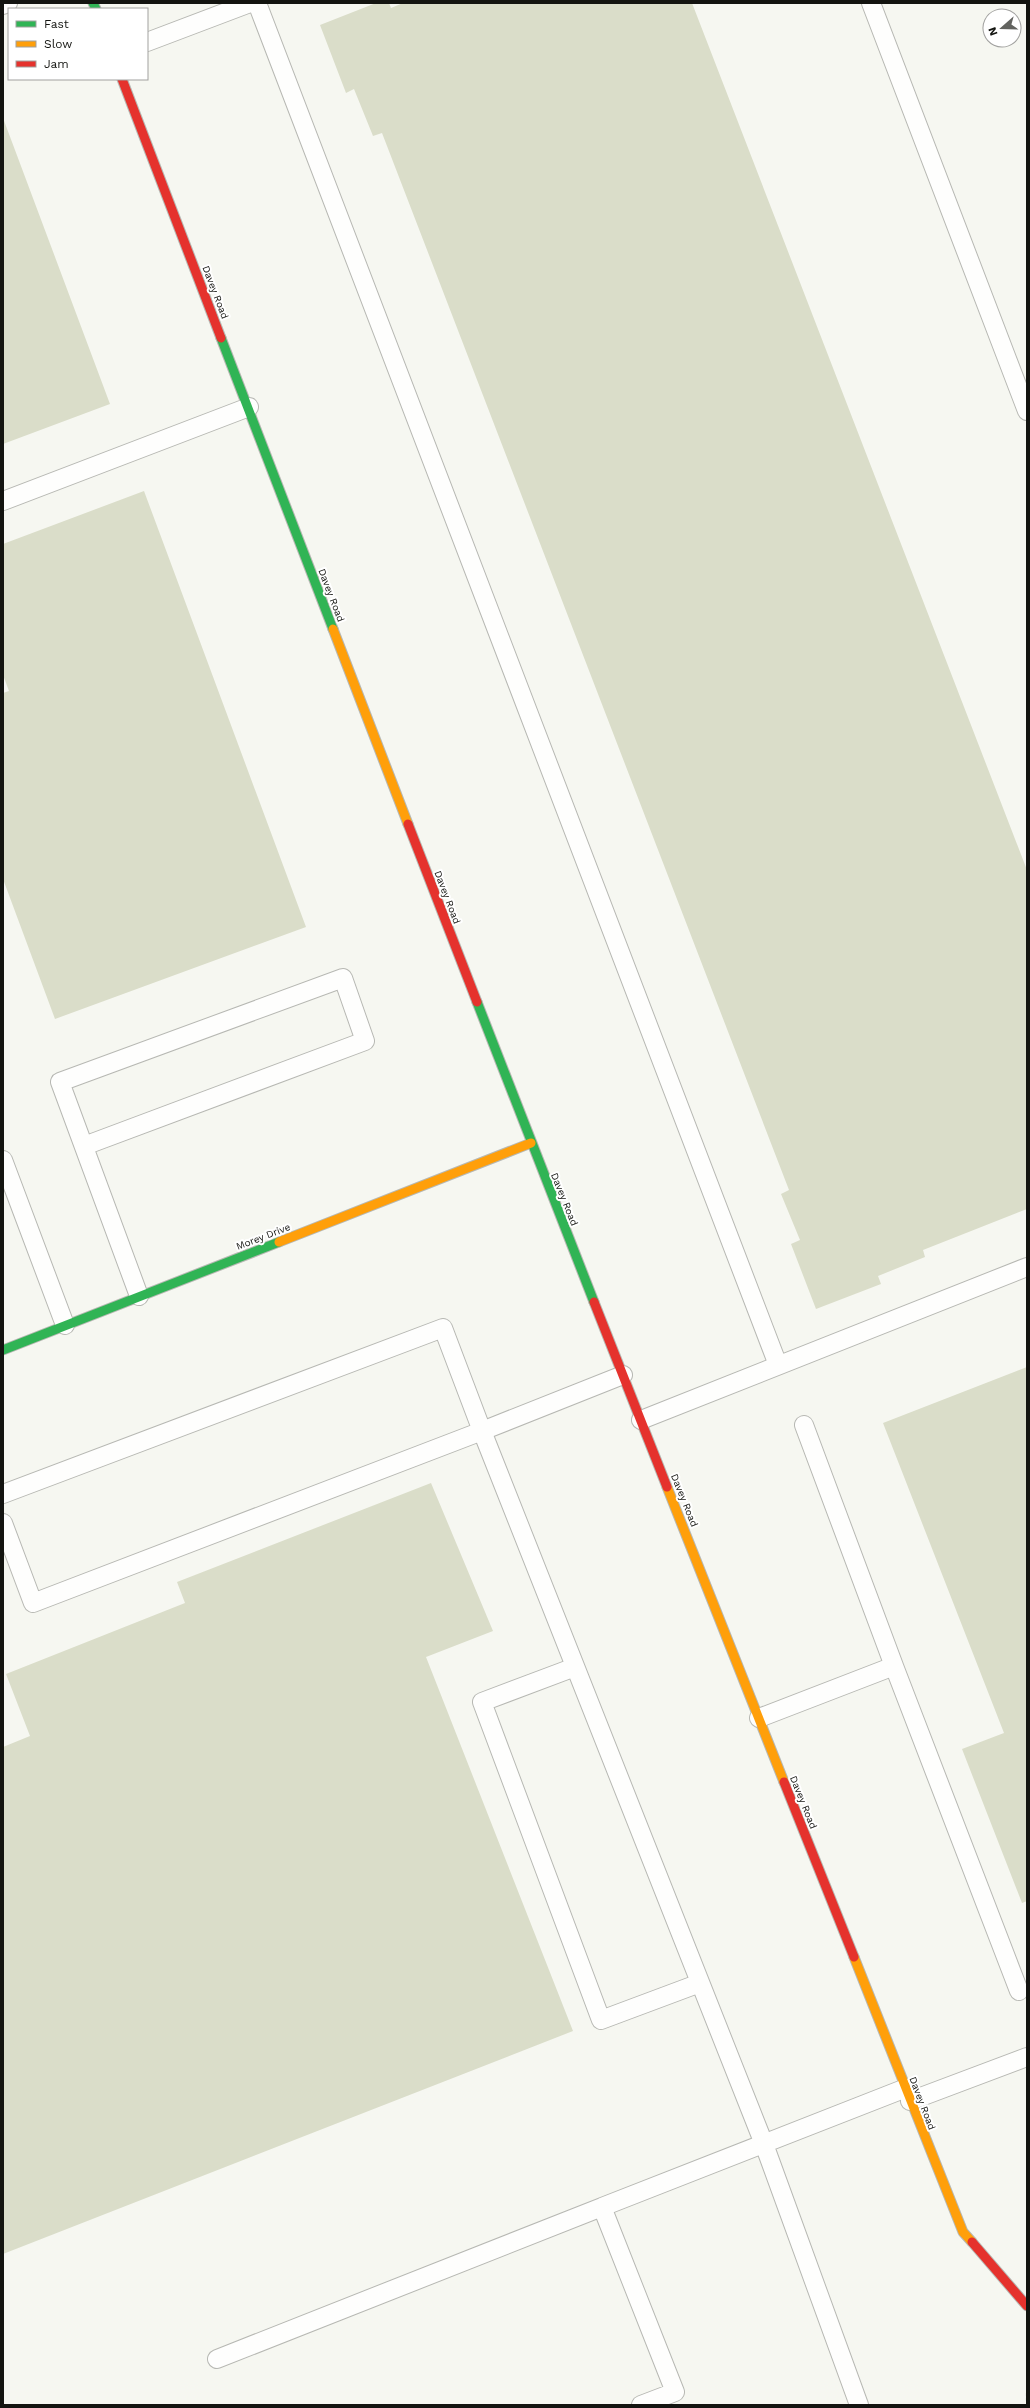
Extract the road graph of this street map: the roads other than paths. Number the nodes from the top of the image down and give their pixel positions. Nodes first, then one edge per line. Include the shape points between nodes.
1 (8, 3) edge
2 (250, 3) edge
3 (257, 3) edge
4 (871, 3) edge
5 (3, 5) edge
6 (148, 42) edge
7 (122, 80) edge
8 (248, 407) junction
9 (1027, 411) edge
10 (3, 501) edge
11 (531, 1143) junction
12 (84, 1146) junction
13 (3, 1160) edge
14 (1027, 1267) edge
15 (139, 1296) junction
16 (65, 1326) junction
17 (3, 1350) edge
18 (778, 1365) junction
19 (623, 1375) junction
20 (641, 1420) junction
21 (804, 1425) dead end
22 (482, 1431) junction
23 (3, 1494) edge
24 (3, 1523) edge
25 (894, 1666) junction
26 (575, 1667) junction
27 (760, 1718) junction
28 (700, 1983) junction
29 (1019, 1992) dead end
30 (1027, 2057) edge
31 (908, 2095) junction
32 (764, 2144) junction
33 (602, 2207) junction
34 (1027, 2306) edge
35 (217, 2359) dead end
36 (677, 2398) edge
37 (641, 2405) edge
38 (859, 2405) edge

1 - 5 lane
2 - 6 lane
3 - 18 lane
4 - 9 lane
7 - 8 street, Davey Road
8 - 10 lane
8 - 11 street, Davey Road
11 - 15 street, Morey Drive
11 - 19 street, Davey Road
12 - 12 lane via 60,1082 343,978 365,1041
12 - 15 lane
13 - 16 lane
14 - 18 lane
15 - 16 street, Morey Drive
16 - 17 street, Morey Drive
18 - 20 lane
19 - 20 street, Davey Road
19 - 22 lane
20 - 27 street, Davey Road
21 - 25 lane
22 - 23 lane via 443,1328
22 - 24 lane via 33,1603
22 - 26 lane
25 - 27 lane
25 - 29 lane
26 - 28 lane
26 - 28 lane via 482,1702 601,2020
27 - 31 street, Davey Road
28 - 32 lane
30 - 31 lane
31 - 32 lane
31 - 34 street, Davey Road via 963,2232
32 - 33 lane
32 - 38 lane
33 - 35 lane
33 - 36 lane
36 - 37 lane

